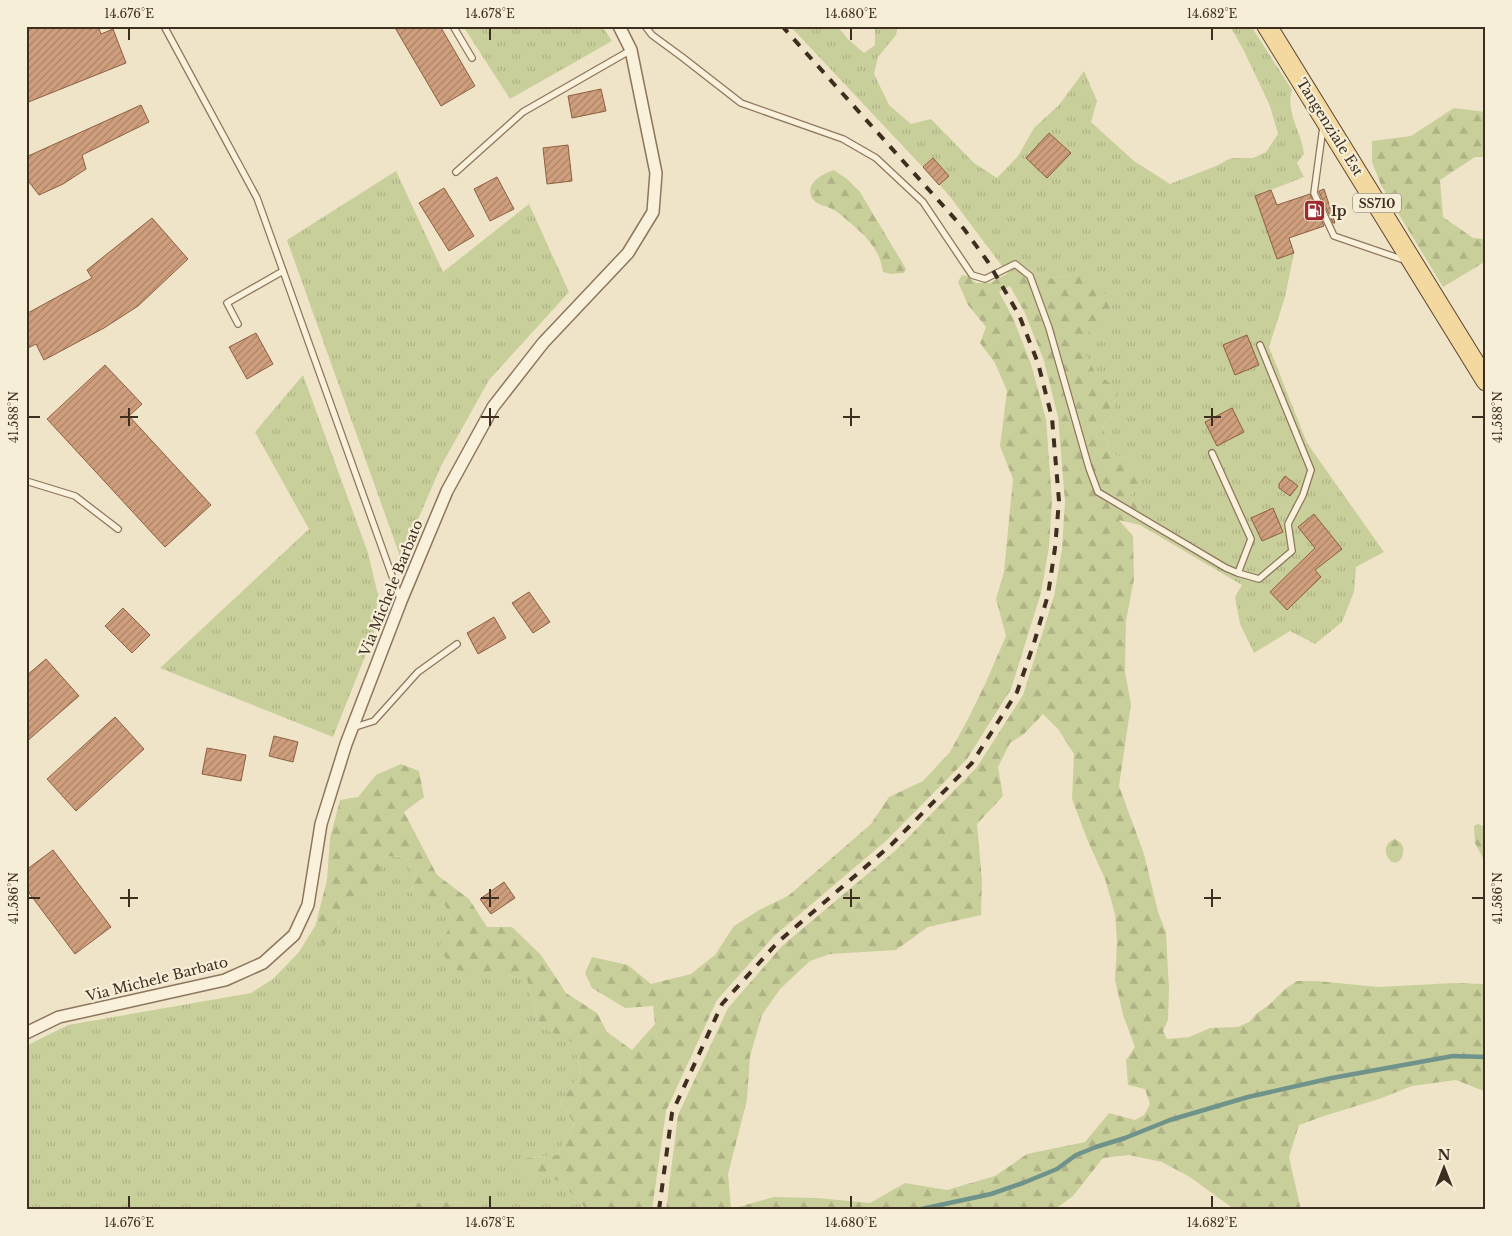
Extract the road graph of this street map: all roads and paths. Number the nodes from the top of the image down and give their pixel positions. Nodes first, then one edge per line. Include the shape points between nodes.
1 (164, 26) edge
2 (453, 26) edge
3 (619, 26) edge
4 (646, 26) edge
5 (1267, 26) edge
6 (630, 50) junction
7 (472, 58) dead end
8 (1324, 118) junction
9 (456, 172) dead end
10 (1414, 263) junction
11 (283, 271) junction
12 (238, 324) dead end
13 (1260, 345) dead end
14 (1486, 380) edge
15 (1212, 453) dead end
16 (26, 481) edge
17 (118, 529) dead end
18 (1238, 573) junction
19 (401, 601) junction
20 (457, 644) dead end
21 (352, 728) junction
22 (26, 1033) edge

1 - 11 lane via 257,198
2 - 7 lane
3 - 6 street, Via Michele Barbato
4 - 18 lane via 652,35 741,104 843,139 876,158 923,202 972,276 985,279 1015,264 1030,276 1049,328 1098,492
5 - 8 main road, Tangenziale Est / SS710
6 - 9 lane via 524,112
6 - 19 street, Via Michele Barbato via 656,174 652,212 628,253 543,343 494,407 446,491
8 - 10 main road, Tangenziale Est / SS710
8 - 10 lane via 1314,193 1334,236
10 - 14 main road, Tangenziale Est / SS710
11 - 12 lane via 227,303
11 - 19 lane
13 - 18 lane via 1311,470 1288,524 1292,551 1259,579
15 - 18 lane via 1251,538
16 - 17 lane via 75,496
19 - 21 street, Via Michele Barbato
20 - 21 lane via 418,672 374,721
21 - 22 street, Via Michele Barbato via 321,824 308,905 294,935 263,963 225,980 59,1017

